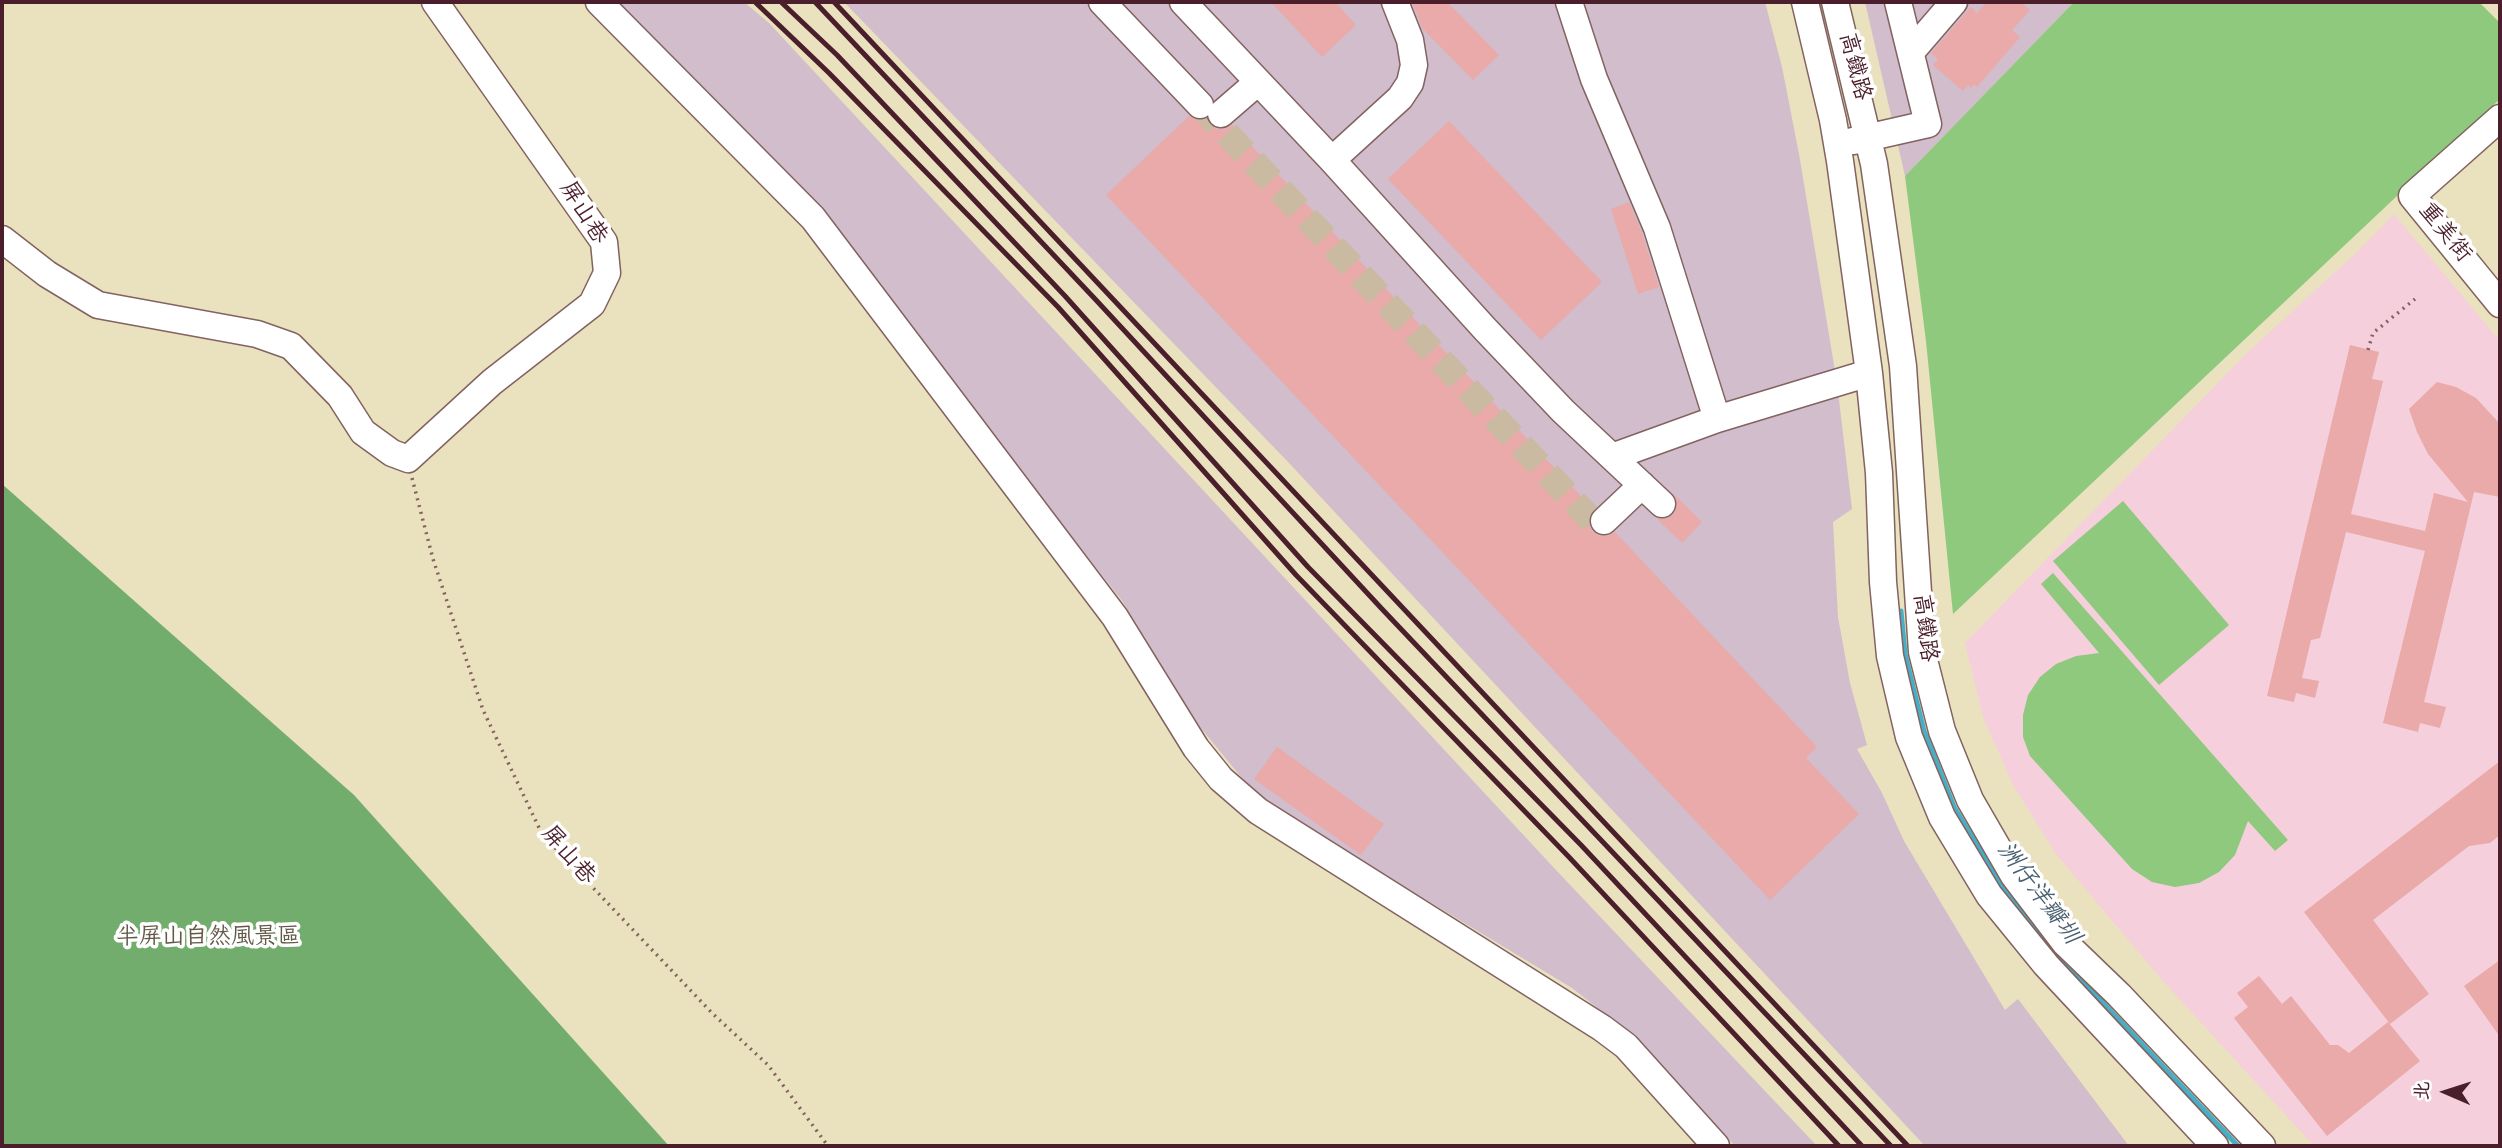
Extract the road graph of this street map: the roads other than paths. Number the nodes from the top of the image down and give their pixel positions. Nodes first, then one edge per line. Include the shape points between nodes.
1 (435, 2) edge
2 (599, 2) edge
3 (1102, 2) edge
4 (1183, 2) edge
5 (1395, 2) edge
6 (1569, 2) edge
7 (1805, 2) edge
8 (1835, 2) edge
9 (1898, 2) edge
10 (1954, 2) edge
11 (1911, 52) junction
12 (1258, 82) junction
13 (2500, 118) edge
14 (1869, 137) junction
15 (1837, 144) junction
16 (1332, 160) junction
17 (2, 239) edge
18 (2500, 304) edge
19 (1869, 373) junction
20 (1717, 419) junction
21 (1612, 457) junction
22 (1642, 485) junction
23 (1662, 504) dead end
24 (1604, 521) dead end
25 (1717, 1146) edge
26 (2215, 1146) edge
27 (2262, 1146) edge

1 - 17 street, 屏山巷 via 604,242 607,272 592,304 492,382 408,459 363,432 340,396 291,346 257,334 99,305 47,274
2 - 25 street via 813,218 1115,617 1196,748 1221,779 1258,811 1602,1028 1626,1046
3 - 12 street via 1211,110
4 - 12 street
5 - 16 street via 1410,40 1414,65 1410,83 1400,98
6 - 20 street via 1594,79 1657,228
7 - 15 street, 高鐵路
8 - 14 street, 高鐵路
9 - 11 street
10 - 11 street
11 - 14 street via 1928,124
12 - 16 street
13 - 18 street, 重美街 via 2412,196
14 - 15 street
14 - 27 street, 高鐵路 via 1903,366 1922,652 1942,731 1970,800 2014,876 2058,933
15 - 19 street, 高鐵路
16 - 21 street via 1494,338
19 - 20 street
19 - 26 street, 高鐵路 via 1890,656 1909,737 1942,817 1989,895 2046,965
20 - 21 street
21 - 22 street
22 - 23 street
22 - 24 street

